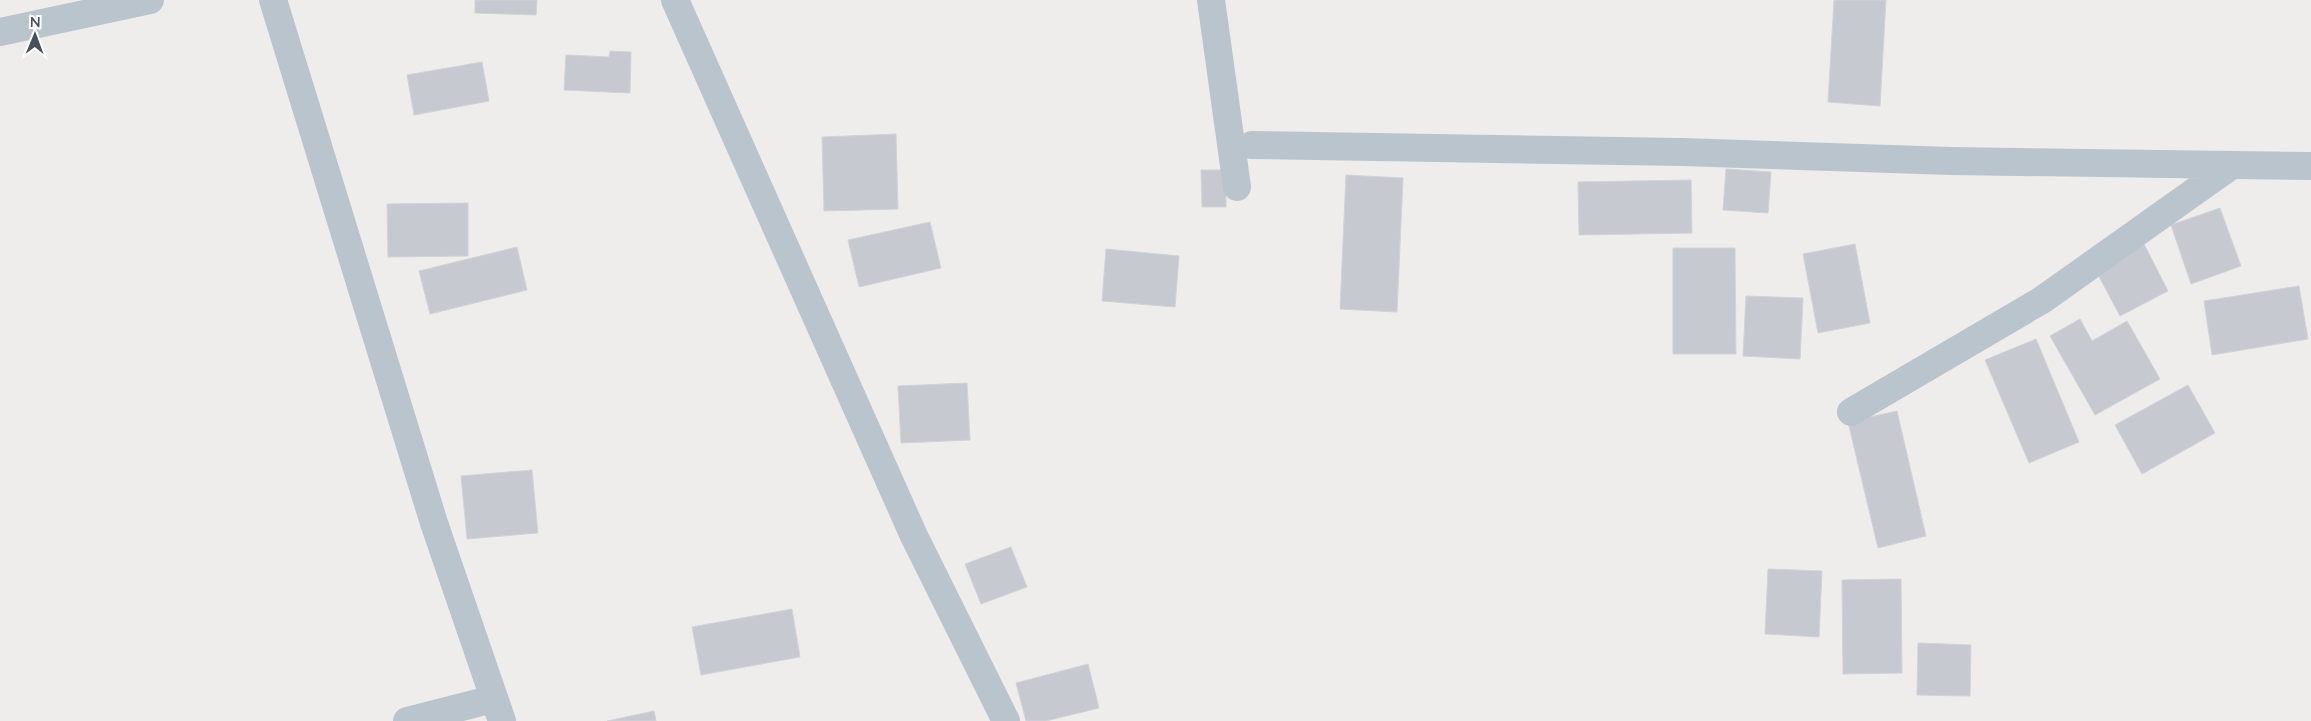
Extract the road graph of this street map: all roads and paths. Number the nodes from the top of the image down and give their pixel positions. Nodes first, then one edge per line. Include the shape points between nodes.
1 (150, 0) edge
2 (273, 0) edge
3 (675, 0) edge
4 (1211, 0) edge
5 (0, 32) edge
6 (1252, 145) dead end
7 (2232, 165) junction
8 (2311, 166) edge
9 (1237, 187) dead end
10 (1851, 412) dead end
11 (497, 710) edge
12 (407, 721) edge
13 (1006, 721) edge

1 - 5 street
2 - 11 street via 434,524
3 - 13 street via 914,536
4 - 9 street
6 - 7 street
7 - 8 street
7 - 10 street via 2042,300
11 - 12 street

